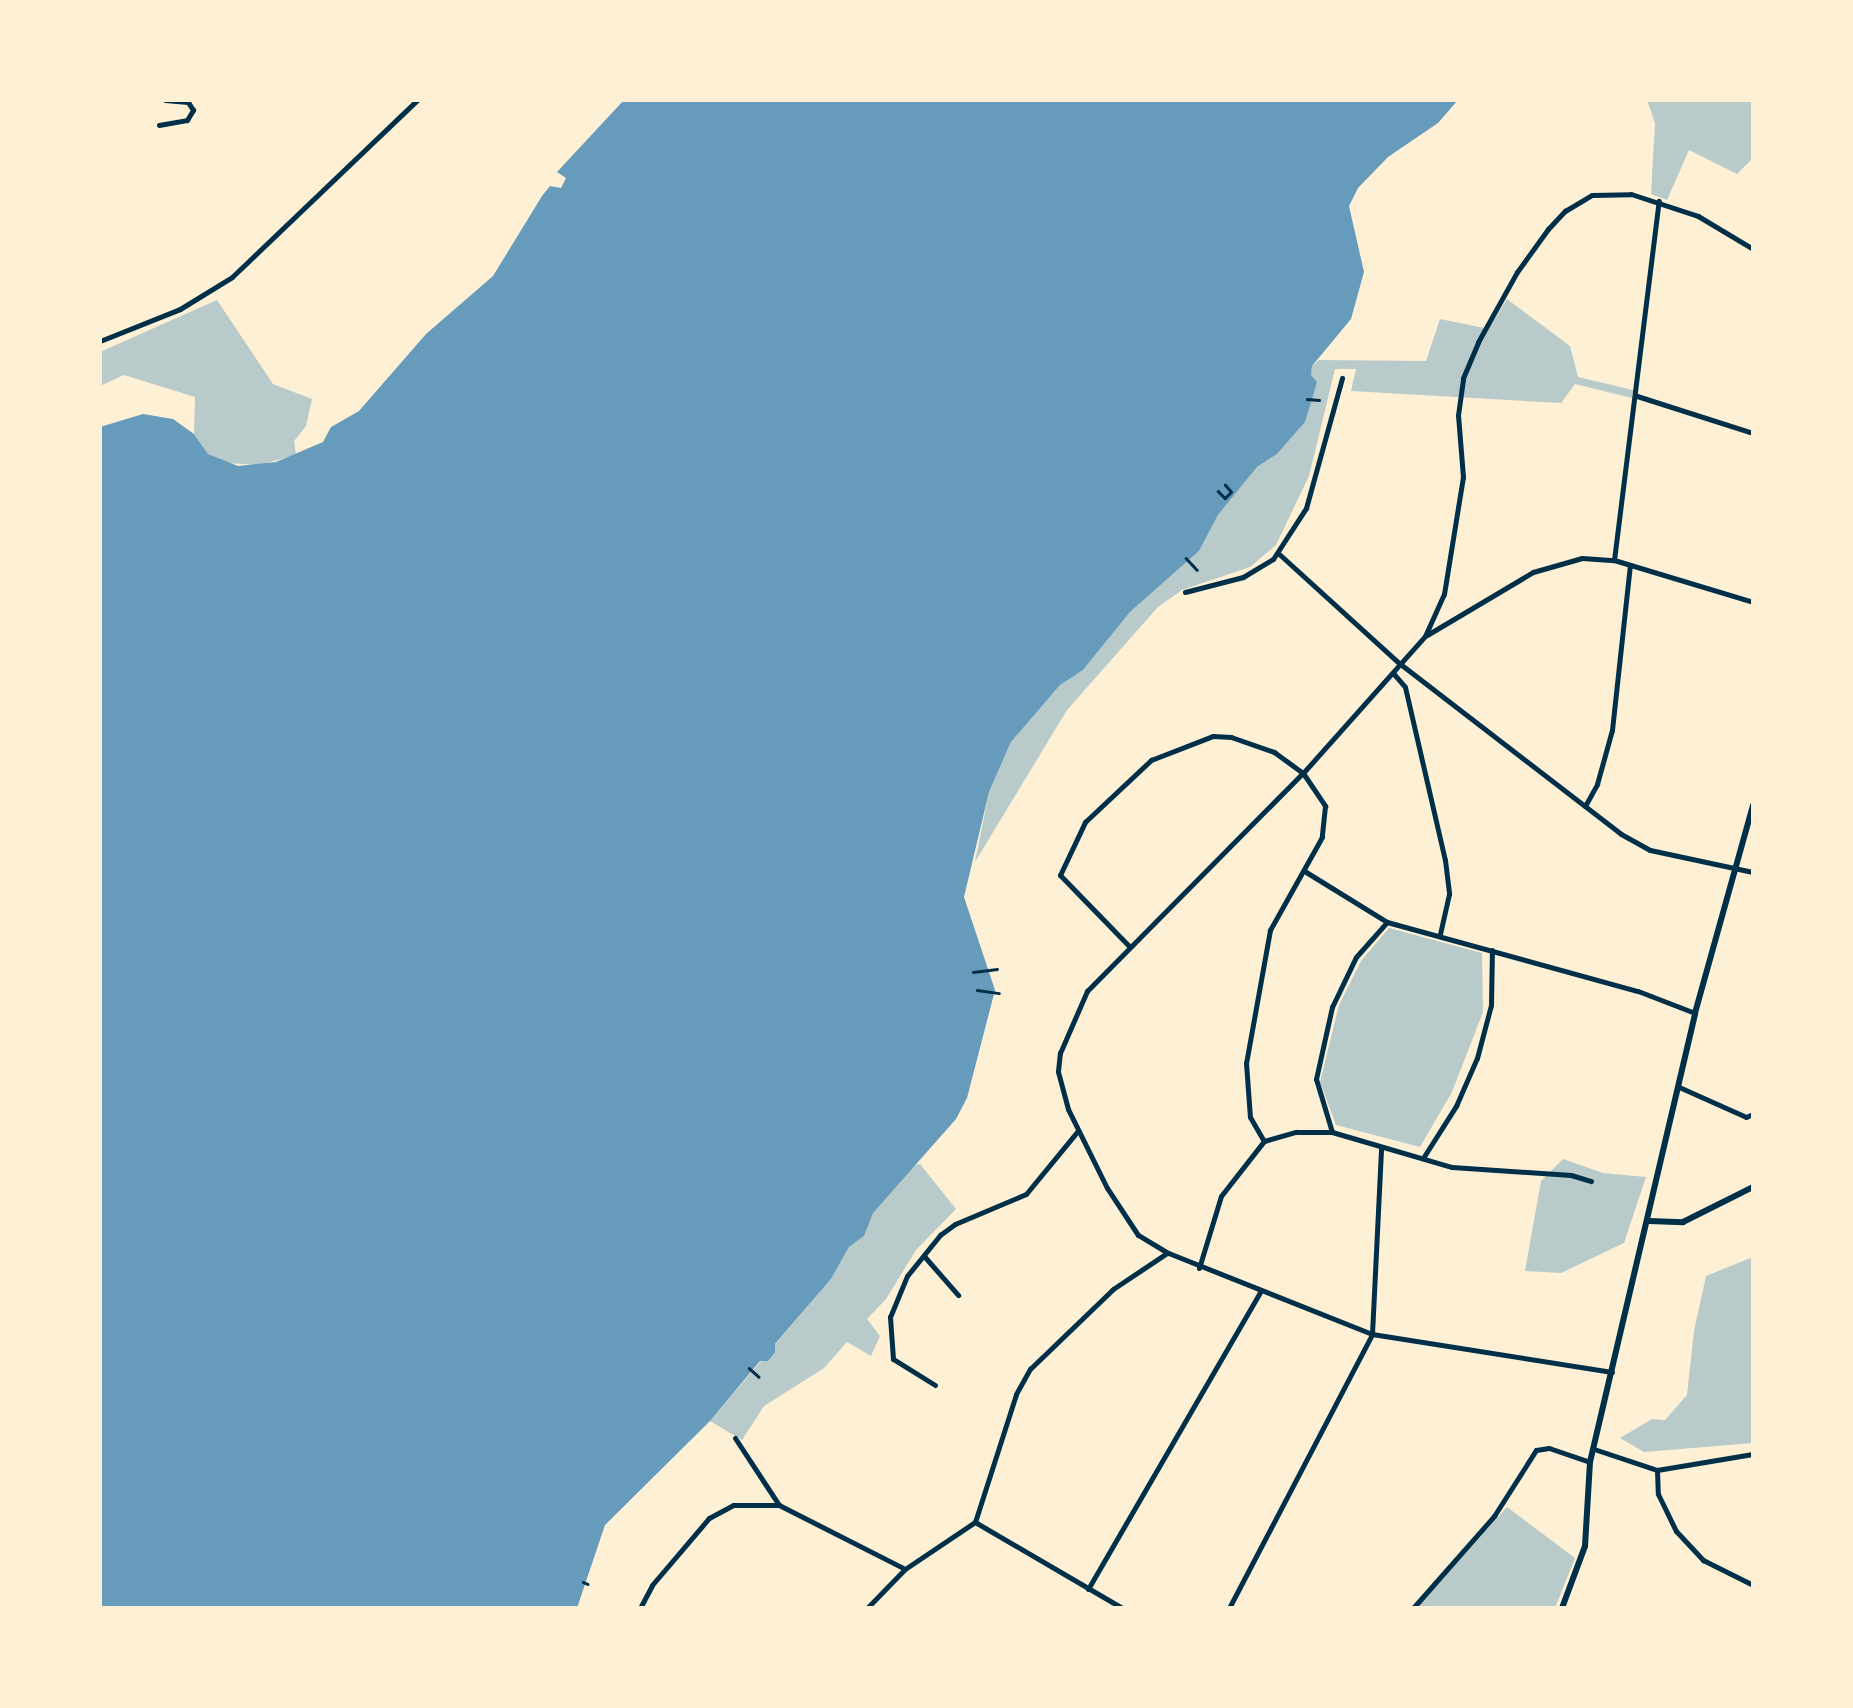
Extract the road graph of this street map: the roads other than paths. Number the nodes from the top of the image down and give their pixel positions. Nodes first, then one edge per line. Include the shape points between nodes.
1 (166, 100) edge
2 (417, 100) edge
3 (159, 124) dead end
4 (1659, 200) junction
5 (1753, 248) edge
6 (100, 341) edge
7 (1342, 378) dead end
8 (1637, 396) junction
9 (1753, 433) edge
10 (1278, 553) junction
11 (1614, 560) junction
12 (1630, 564) junction
13 (1184, 592) dead end
14 (1753, 602) edge
15 (1426, 636) junction
16 (1399, 663) junction
17 (1392, 672) junction
18 (1303, 773) junction
19 (1753, 805) edge
20 (1585, 806) junction
21 (1734, 868) junction
22 (1305, 872) junction
23 (1753, 872) edge
24 (1387, 922) junction
25 (1440, 934) junction
26 (1129, 946) junction
27 (1492, 950) junction
28 (1695, 1013) junction
29 (1679, 1087) junction
30 (1753, 1114) edge
31 (1077, 1132) junction
32 (1332, 1132) junction
33 (1264, 1141) junction
34 (1381, 1147) junction
35 (1423, 1158) junction
36 (1591, 1181) dead end
37 (1753, 1187) edge
38 (1649, 1221) junction
39 (1168, 1253) junction
40 (924, 1256) junction
41 (1199, 1268) junction
42 (1260, 1292) junction
43 (958, 1295) dead end
44 (1372, 1334) junction
45 (1612, 1372) junction
46 (935, 1385) dead end
47 (735, 1438) dead end
48 (1594, 1449) junction
49 (1753, 1454) edge
50 (1590, 1462) junction
51 (1657, 1470) junction
52 (779, 1505) junction
53 (975, 1522) junction
54 (904, 1569) junction
55 (1753, 1585) edge
56 (1088, 1589) junction
57 (640, 1608) edge
58 (867, 1608) edge
59 (1122, 1608) edge
60 (1229, 1608) edge
61 (1414, 1608) edge
62 (1562, 1608) edge

1 - 3 street via 188,102 192,110 187,120
2 - 6 street via 232,277 180,310
4 - 5 street
4 - 8 street
4 - 15 street via 1592,195 1565,211 1517,272 1478,342 1458,415 1462,477 1444,594
7 - 10 street via 1306,508
8 - 9 street
8 - 11 street
10 - 13 street via 1243,578
10 - 16 street
11 - 12 street
11 - 15 street via 1582,558 1533,572
12 - 14 street
12 - 20 street via 1612,730
15 - 16 street
16 - 17 street
16 - 20 street
17 - 18 street
17 - 25 street via 1405,687 1445,860 1449,894
18 - 22 street via 1325,806 1322,837
18 - 26 street
18 - 26 street via 1274,752 1213,736 1150,760 1085,822 1060,876
19 - 21 street
20 - 21 street via 1650,850
21 - 23 street
21 - 28 street
22 - 24 street
22 - 33 street via 1270,930 1246,1063 1250,1116
24 - 25 street
24 - 32 street via 1356,957 1332,1008 1316,1079
25 - 27 street
26 - 31 street via 1087,991 1065,1034 1058,1071
27 - 28 street
27 - 35 street via 1491,1006 1477,1058
28 - 29 street
29 - 30 street via 1746,1117
29 - 38 street
31 - 39 street via 1138,1235
31 - 40 street via 1026,1194 956,1224
32 - 33 street
32 - 34 street
33 - 41 street via 1221,1196
34 - 35 street
34 - 44 street
35 - 36 street
37 - 38 street via 1683,1222
38 - 45 street
39 - 41 street
39 - 53 street via 1113,1289 1030,1369
40 - 43 street
40 - 46 street via 894,1302 893,1359
41 - 42 street
42 - 44 street
42 - 56 street
44 - 45 street
44 - 60 street
45 - 48 street
47 - 52 street
48 - 50 street
48 - 51 street
49 - 51 street
50 - 61 street via 1536,1450 1494,1516
50 - 62 street via 1585,1546
51 - 55 street via 1658,1494 1676,1531 1703,1560
52 - 54 street
52 - 57 street via 733,1505 709,1518 652,1584
53 - 54 street
53 - 56 street
54 - 58 street
56 - 59 street

